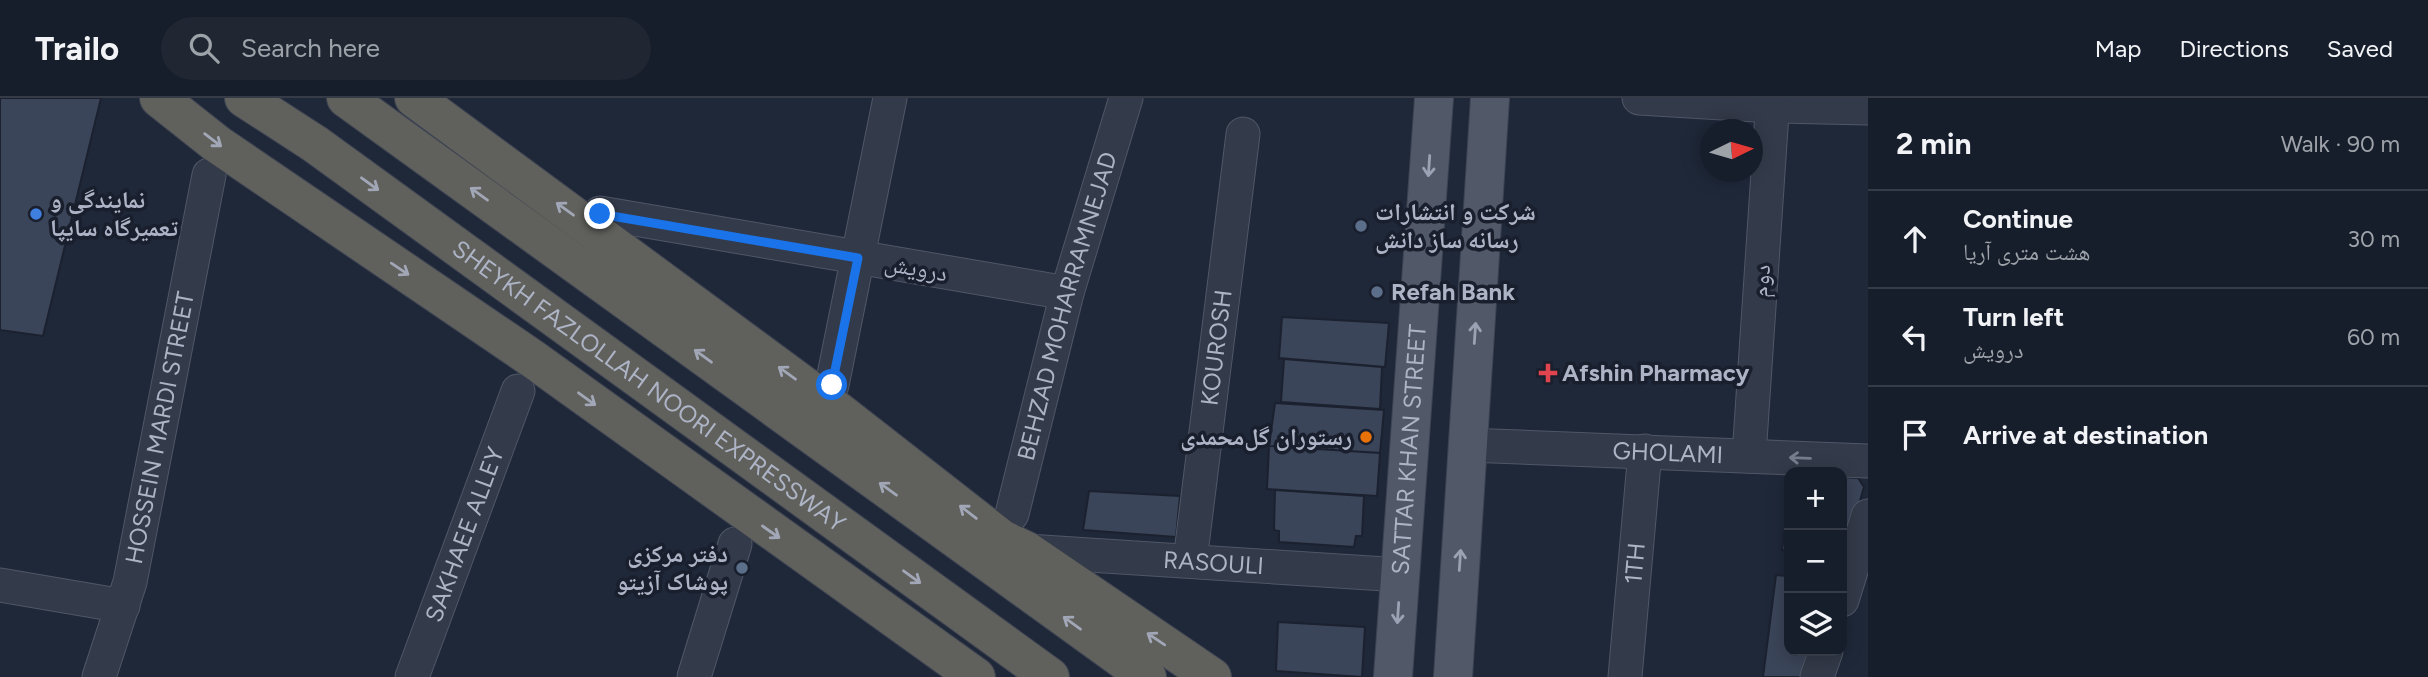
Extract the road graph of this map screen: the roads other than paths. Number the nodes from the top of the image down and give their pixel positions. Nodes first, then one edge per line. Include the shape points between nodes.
1 (159, 98) edge
2 (244, 98) edge
3 (414, 98) edge
4 (890, 98) edge
5 (1126, 98) edge
6 (1434, 98) edge
7 (1490, 98) edge
8 (1639, 98) edge
9 (348, 99) edge
10 (1773, 102) edge
11 (1868, 108) edge
12 (1242, 134) dead end
13 (209, 176) dead end
14 (600, 214) dead end
15 (858, 258) junction
16 (1067, 293) junction
17 (832, 385) dead end
18 (518, 391) dead end
19 (1467, 445) junction
20 (1645, 452) junction
21 (1749, 456) junction
22 (1868, 461) edge
23 (1012, 513) dead end
24 (1868, 516) edge
25 (735, 544) dead end
26 (1027, 551) junction
27 (1190, 561) junction
28 (1401, 575) junction
29 (0, 585) edge
30 (1844, 593) edge
31 (123, 606) junction
32 (1824, 656) edge
33 (99, 677) edge
34 (412, 677) edge
35 (694, 677) edge
36 (976, 677) edge
37 (1050, 677) edge
38 (1147, 677) edge
39 (1212, 677) edge
40 (1393, 677) edge
41 (1453, 677) edge
42 (1625, 677) edge
43 (1818, 677) edge

1 -> 36 highway via 217,144 530,357
2 -> 37 highway, SHEYKH FAZLOLLAH NOORI EXPRESSWAY via 315,144
26 -> 3 highway via 1002,539 829,404
4 - 15 street
5 - 16 street, BEHZAD MOHARRAMNEJAD
6 -> 28 main road, SATTAR KHAN STREET
19 -> 7 main road
8 - 10 street
38 -> 9 highway
10 - 11 street
10 - 21 street, دوم
12 - 27 street, KOUROSH
13 - 31 street, HOSSEIN MARDI STREET
14 - 15 street, درویش
15 - 16 street, درویش
15 - 17 street
16 - 23 street, BEHZAD MOHARRAMNEJAD
18 - 34 street, SAKHAEE ALLEY
19 - 20 street, GHOLAMI
41 -> 19 main road
20 - 21 street, GHOLAMI
20 - 42 street, 1TH
22 -> 21 street, GHOLAMI
24 - 30 street
25 - 35 street
26 - 27 street, RASOULI
39 -> 26 highway
27 - 28 street, RASOULI
28 -> 40 main road, SATTAR KHAN STREET
29 - 31 street
31 - 33 street, HOSSEIN MARDI STREET
32 - 43 street

